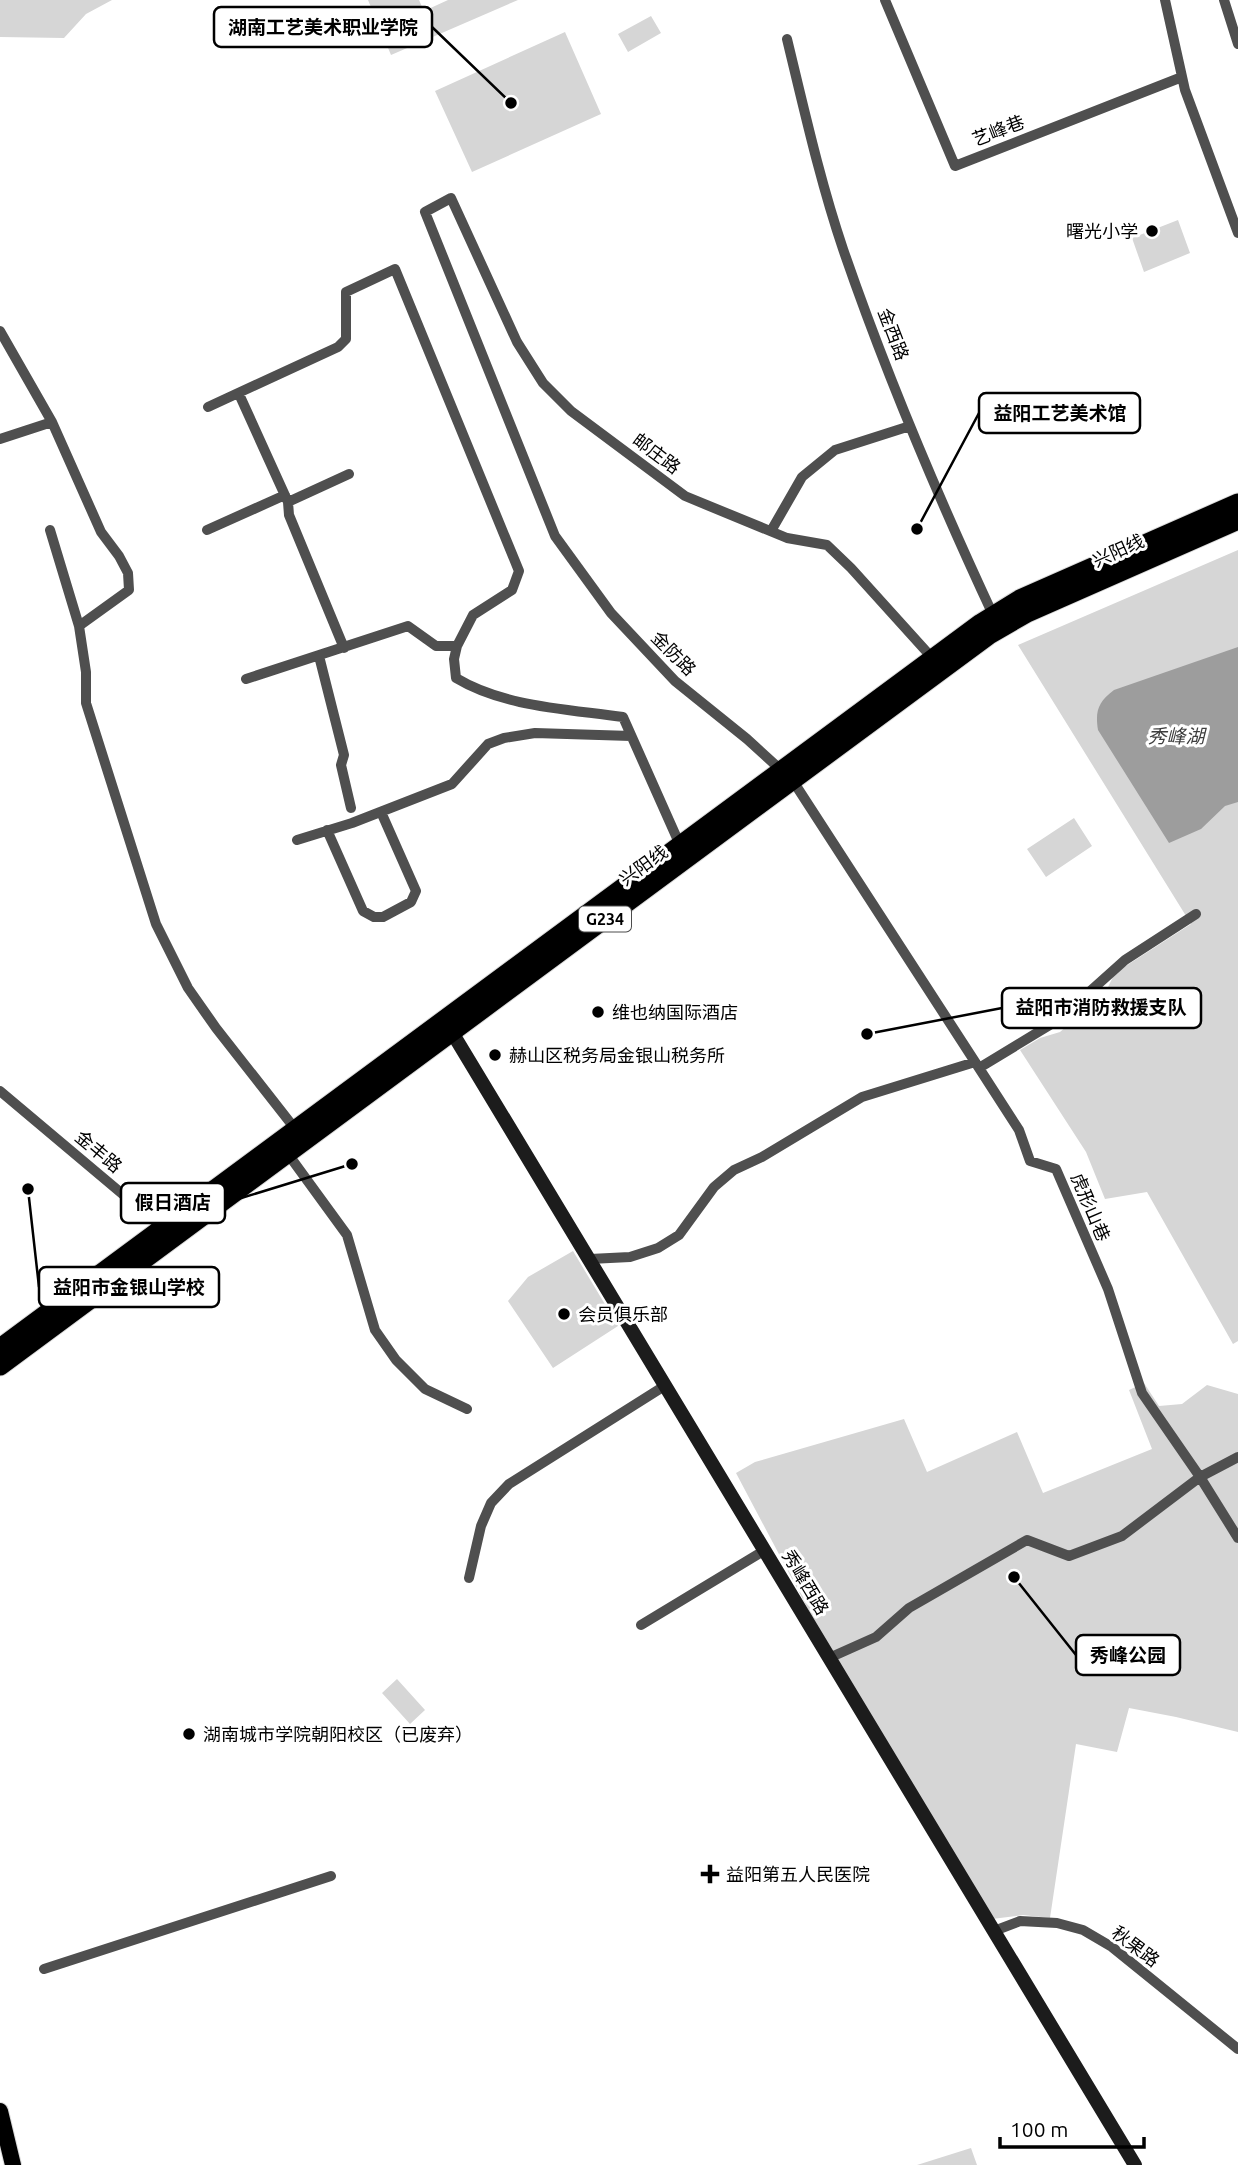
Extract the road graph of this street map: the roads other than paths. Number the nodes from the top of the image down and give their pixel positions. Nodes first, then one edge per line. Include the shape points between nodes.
1 (885, 0) edge
2 (1165, 0) edge
3 (1224, 0) edge
4 (787, 39) dead end
5 (1238, 44) edge
6 (1182, 77) junction
7 (425, 212) joint
8 (1238, 233) edge
9 (0, 331) edge
10 (239, 394) junction
11 (208, 407) dead end
12 (52, 422) junction
13 (910, 426) junction
14 (0, 439) edge
15 (349, 474) dead end
16 (286, 499) junction
17 (1238, 503) edge
18 (1238, 520) edge
19 (50, 530) dead end
20 (207, 530) dead end
21 (771, 531) junction
22 (996, 622) junction
23 (79, 626) junction
24 (457, 646) junction
25 (344, 648) junction
26 (319, 656) junction
27 (937, 664) junction
28 (246, 679) dead end
29 (631, 736) junction
30 (787, 775) junction
31 (351, 808) dead end
32 (381, 812) junction
33 (327, 830) junction
34 (297, 840) dead end
35 (680, 845) junction
36 (1196, 914) dead end
37 (449, 1026) junction
38 (977, 1065) junction
39 (0, 1091) edge
40 (296, 1130) junction
41 (288, 1154) junction
42 (169, 1233) junction
43 (590, 1259) junction
44 (0, 1348) edge
45 (0, 1366) edge
46 (666, 1385) junction
47 (467, 1409) dead end
48 (1238, 1457) edge
49 (1200, 1477) junction
50 (1238, 1538) edge
51 (765, 1550) junction
52 (469, 1578) dead end
53 (641, 1625) dead end
54 (830, 1658) junction
55 (331, 1876) dead end
56 (994, 1931) junction
57 (44, 1969) dead end
58 (1238, 2049) edge
59 (0, 2111) edge
60 (13, 2165) edge
61 (1135, 2165) edge

1 - 6 street, 艺峰巷 via 955,166
2 - 6 street
3 - 5 street
4 - 13 street, 金西路 via 843,248
6 - 8 street
7 - 21 street, 邮庄路 via 452,198 517,342 543,383 571,411 685,496
7 - 30 street, 金防路 via 555,536 611,613 675,681
9 - 12 street
10 - 11 street
10 - 16 street
10 - 24 street via 338,346 346,339 346,292 395,269 519,571 512,590 473,615
12 - 14 street
12 - 23 street via 101,532 128,573 129,590
13 - 21 street via 835,450 802,477
13 - 22 street, 金西路
15 - 16 street
16 - 20 street
16 - 25 street
17 - 22 highway, 兴阳线 / G234 via 1020,599
18 - 22 highway, 兴阳线 / G234
19 - 23 street
21 - 27 street, 邮庄路 via 827,545
22 - 27 highway, 兴阳线 / G234
23 - 40 street via 86,703 156,923 188,988
24 - 25 street via 436,646 408,626
24 - 29 street via 456,678 469,686 513,700 623,717
25 - 26 street
26 - 28 street
26 - 31 street via 344,755 341,765
27 - 30 highway, 兴阳线 / G234
29 - 32 street via 536,733 505,738 488,744 452,784
29 - 35 street
30 - 35 highway, 兴阳线 / G234
30 - 37 highway, 兴阳线 / G234
30 - 38 street, 金防路
32 - 33 street
32 - 33 street via 416,891 411,902 383,917 363,911
33 - 34 street
35 - 37 highway, 兴阳线 / G234
36 - 38 street via 1125,960 1058,1020
37 - 40 highway, 兴阳线 / G234
37 - 41 highway, 兴阳线 / G234
37 - 43 street, 秀峰西路
38 - 43 street via 862,1097 734,1170 715,1187 679,1235 658,1248 630,1257
38 - 49 street, 虎形山巷 via 1019,1130 1030,1161 1056,1170 1108,1289 1142,1393
39 - 42 street, 金丰路
40 - 42 highway, 兴阳线 / G234
41 - 42 highway, 兴阳线 / G234
41 - 47 street via 347,1235 375,1330 425,1389
42 - 44 highway, 兴阳线 / G234
42 - 45 highway, 兴阳线 / G234
43 - 46 street, 秀峰西路
46 - 51 street, 秀峰西路
46 - 52 street via 509,1484 491,1503 481,1526
48 - 49 street
49 - 50 street, 虎形山巷
49 - 54 street via 1122,1536 1069,1556 1027,1541 909,1608 876,1637
51 - 53 street
51 - 54 street, 秀峰西路
54 - 56 street, 秀峰西路
55 - 57 street
56 - 58 street, 秋果路 via 1020,1920 1083,1930 1112,1947
56 - 61 street, 秀峰西路
59 - 60 main road

